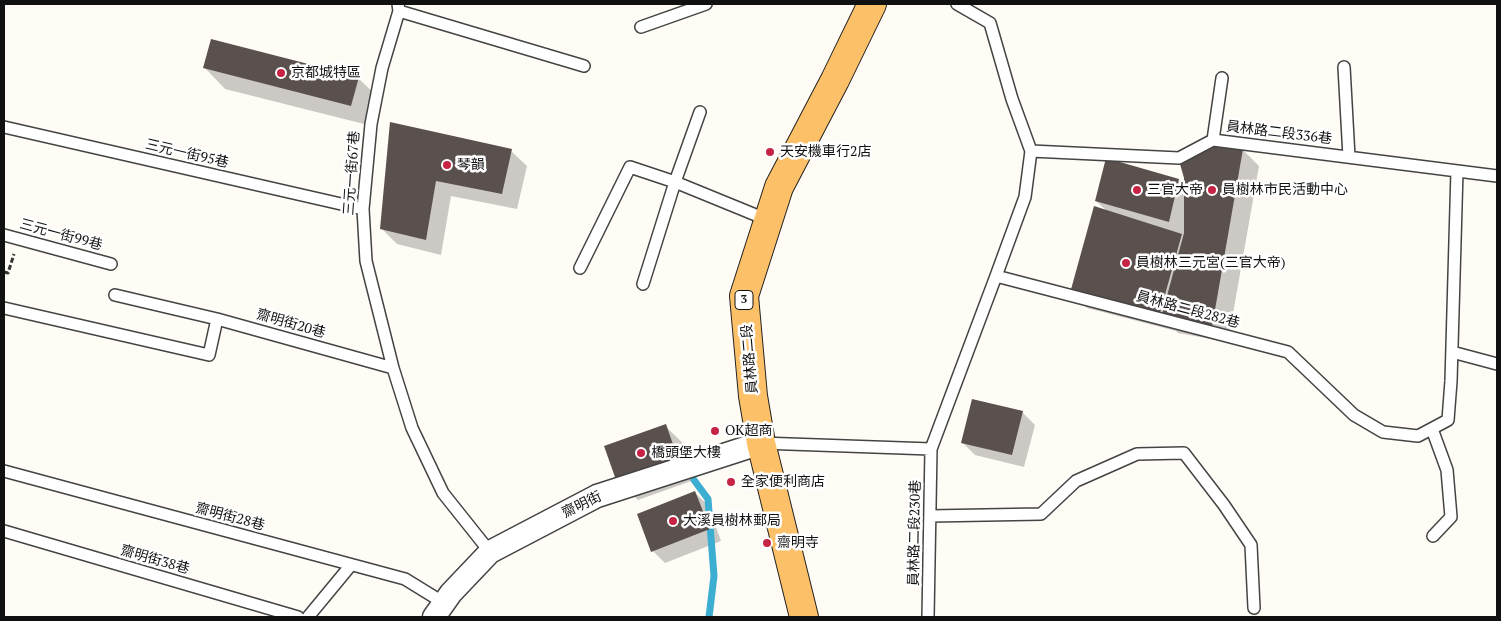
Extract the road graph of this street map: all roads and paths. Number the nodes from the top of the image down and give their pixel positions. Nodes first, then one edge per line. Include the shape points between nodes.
1 (706, 4) edge
2 (872, 4) edge
3 (957, 4) edge
4 (399, 7) edge
5 (641, 27) dead end
6 (584, 66) dead end
7 (1344, 67) dead end
8 (1222, 78) dead end
9 (700, 112) dead end
10 (4, 128) edge
11 (1212, 140) junction
12 (1031, 151) junction
13 (1349, 157) junction
14 (1457, 171) junction
15 (1497, 176) edge
16 (675, 182) junction
17 (363, 209) junction
18 (768, 220) junction
19 (4, 235) edge
20 (18, 239) junction
21 (110, 264) dead end
22 (580, 268) dead end
23 (4, 272) edge
24 (996, 276) junction
25 (643, 284) dead end
26 (115, 295) dead end
27 (4, 308) edge
28 (217, 319) junction
29 (1452, 352) junction
30 (1497, 364) edge
31 (393, 368) junction
32 (1432, 429) junction
33 (761, 443) junction
34 (931, 449) junction
35 (4, 471) edge
36 (930, 516) junction
37 (4, 531) edge
38 (1433, 536) dead end
39 (490, 552) junction
40 (351, 565) junction
41 (1254, 608) dead end
42 (439, 610) edge
43 (298, 617) edge
44 (308, 617) edge
45 (804, 617) edge
46 (928, 617) edge

1 - 5 lane
2 - 18 main road, 員林路二段 / 3 via 779,187
3 - 12 lane via 990,23
4 - 6 lane, 三元一街67巷
4 - 17 lane, 三元一街67巷 via 371,124
7 - 13 lane
8 - 11 lane
9 - 16 lane
10 - 17 lane, 三元一街95巷
11 - 12 lane, 員林路二段336巷 via 1179,158
11 - 13 lane, 員林路二段336巷
12 - 24 lane via 1025,197
13 - 14 lane, 員林路二段336巷
14 - 15 lane, 員林路二段336巷
14 - 29 lane, 員林路二段282巷
16 - 18 lane
16 - 22 lane via 630,167
16 - 25 lane
17 - 31 lane, 三元一街67巷 via 366,261
18 - 33 main road, 員林路二段 / 3 via 744,296 753,396
19 - 20 lane, 三元一街99巷
20 - 21 lane, 三元一街99巷
20 - 23 path via 8,273
24 - 32 lane, 員林路二段282巷 via 1288,352 1354,415 1383,432 1418,436
24 - 34 lane
26 - 28 lane, 齋明街20巷
27 - 28 lane via 209,355
28 - 31 lane, 齋明街20巷
29 - 30 lane
29 - 32 lane, 員林路二段282巷 via 1448,420
31 - 39 lane via 412,428 443,493
32 - 38 lane via 1447,470 1451,517
33 - 34 lane
33 - 39 street, 齋明街 via 597,496
33 - 45 main road, 員林路二段 / 3
34 - 36 lane, 員林路二段230巷
35 - 40 lane, 齋明街28巷
36 - 41 lane via 1041,514 1076,481 1137,454 1184,453 1224,505 1250,546
36 - 46 lane, 員林路二段230巷
37 - 43 lane, 齋明街38巷
39 - 42 street, 齋明街
40 - 42 lane, 齋明街28巷 via 405,579
40 - 44 lane

